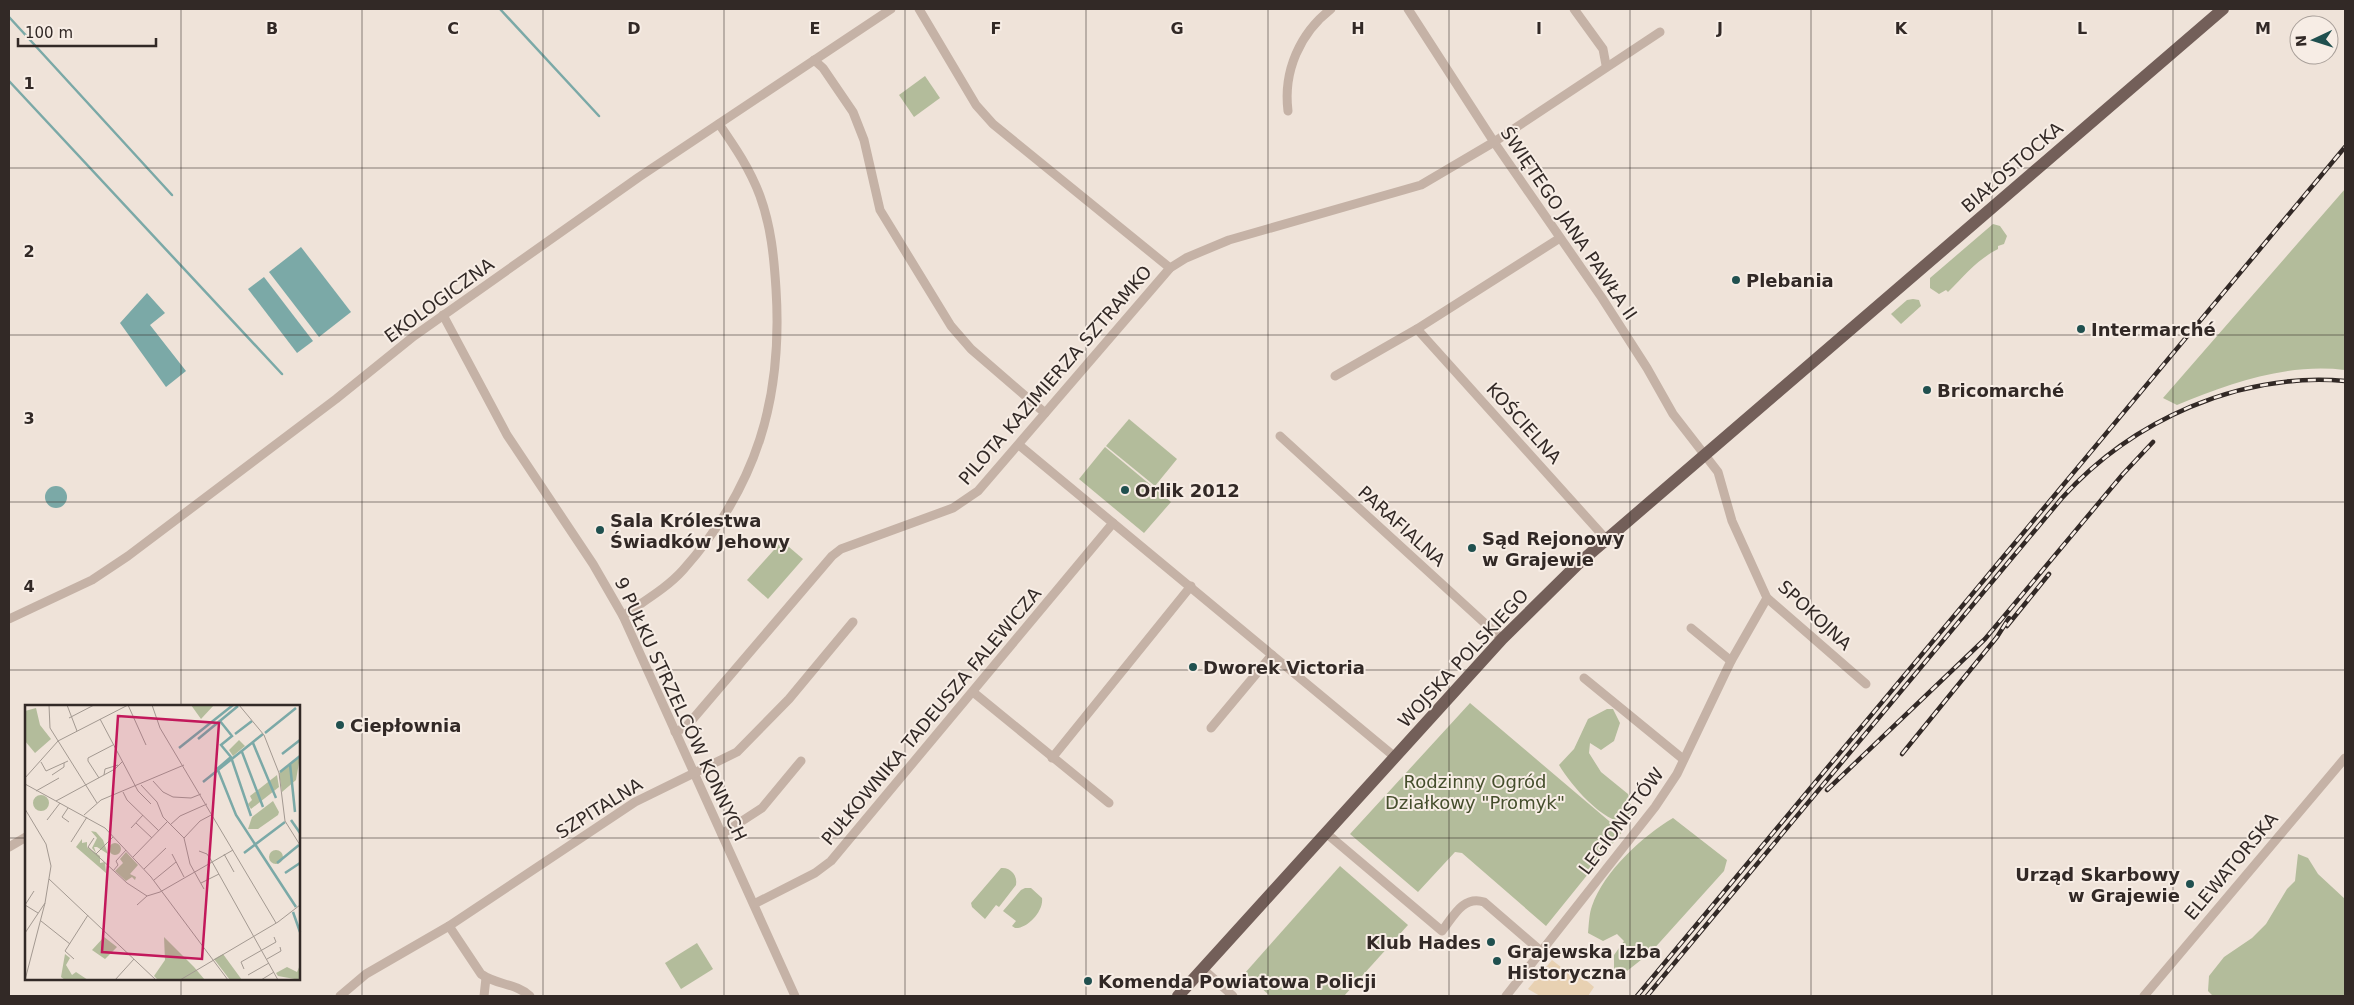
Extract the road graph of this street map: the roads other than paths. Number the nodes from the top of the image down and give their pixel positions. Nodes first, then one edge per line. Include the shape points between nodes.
1 (891, 9) edge
2 (918, 9) edge
3 (1331, 9) edge
4 (1408, 9) edge
5 (1574, 9) edge
6 (2223, 9) edge
7 (1660, 32) dead end
8 (814, 60) junction
9 (1606, 66) junction
10 (1288, 111) dead end
11 (719, 124) junction
12 (1494, 142) junction
13 (1560, 238) junction
14 (1170, 268) junction
15 (443, 315) junction
16 (1417, 329) junction
17 (1824, 352) joint
18 (1335, 376) dead end
19 (1045, 413) junction
20 (1280, 436) dead end
21 (1019, 445) junction
22 (1705, 454) junction
23 (1113, 523) junction
24 (1606, 539) junction
25 (1190, 586) junction
26 (1767, 598) junction
27 (623, 616) junction
28 (9, 619) edge
29 (852, 622) dead end
30 (1690, 628) dead end
31 (1502, 639) junction
32 (1272, 654) junction
33 (1731, 661) junction
34 (1584, 678) dead end
35 (1866, 684) dead end
36 (973, 692) junction
37 (1210, 728) dead end
38 (675, 732) junction
39 (1395, 757) junction
40 (1052, 758) junction
41 (2345, 758) edge
42 (801, 760) dead end
43 (1683, 760) junction
44 (694, 773) junction
45 (1109, 803) dead end
46 (1326, 833) junction
47 (722, 834) junction
48 (25, 838) edge
49 (9, 847) edge
50 (754, 904) junction
51 (449, 926) junction
52 (1542, 952) junction
53 (1203, 969) junction
54 (486, 978) junction
55 (340, 996) edge
56 (484, 996) edge
57 (530, 996) edge
58 (795, 996) edge
59 (1178, 996) edge
60 (1233, 996) edge
61 (1506, 996) edge
62 (2144, 996) edge

1 - 8 street, EKOLOGICZNA
2 - 14 street via 976,105 993,124
3 - 10 street via 1308,30 1295,56 1287,86
4 - 12 street, ŚWIĘTEGO JANA PAWŁA II
5 - 9 street via 1603,50
6 - 17 main road, BIAŁOSTOCKA
7 - 9 street, PILOTA KAZIMIERZA SZTRAMKO
8 - 11 street, EKOLOGICZNA
8 - 19 street via 853,112 864,140 880,210 951,326 971,349
9 - 12 street, PILOTA KAZIMIERZA SZTRAMKO
11 - 15 street, EKOLOGICZNA
11 - 27 street via 746,164 769,226 778,331 770,402 744,483 728,509 682,571
12 - 13 street, ŚWIĘTEGO JANA PAWŁA II
12 - 14 street, PILOTA KAZIMIERZA SZTRAMKO via 1421,185 1230,240
13 - 16 street
13 - 22 street, ŚWIĘTEGO JANA PAWŁA II via 1647,368 1673,414
14 - 19 street, PILOTA KAZIMIERZA SZTRAMKO
15 - 27 street, 9 PUŁKU STRZELCÓW KONNYCH via 507,435 593,564
15 - 28 street, EKOLOGICZNA via 128,556 92,580
16 - 18 street
16 - 24 street, KOŚCIELNA
17 - 22 main road, WOJSKA POLSKIEGO
19 - 21 street, PILOTA KAZIMIERZA SZTRAMKO
20 - 31 street, PARAFIALNA
21 - 23 street
21 - 38 street, PILOTA KAZIMIERZA SZTRAMKO via 986,483 962,504 841,549 832,556 686,727
22 - 24 main road, WOJSKA POLSKIEGO
22 - 26 street, SPOKOJNA via 1722,481 1732,521
23 - 25 street
23 - 36 street, PUŁKOWNIKA TADEUSZA FALEWICZA
24 - 31 main road, WOJSKA POLSKIEGO
25 - 32 street
25 - 40 street
26 - 33 street, LEGIONISTÓW
26 - 35 street, SPOKOJNA
27 - 38 street, 9 PUŁKU STRZELCÓW KONNYCH
29 - 44 street, SZPITALNA via 789,699 742,748 725,760
30 - 33 street
31 - 39 main road, WOJSKA POLSKIEGO
32 - 37 street
32 - 39 street
33 - 43 street, LEGIONISTÓW
34 - 43 street
36 - 40 street
36 - 50 street, PUŁKOWNIKA TADEUSZA FALEWICZA via 831,862
38 - 44 street, 9 PUŁKU STRZELCÓW KONNYCH
39 - 46 main road, WOJSKA POLSKIEGO
40 - 45 street
41 - 62 street, ELEWATORSKA
42 - 47 street via 757,813
43 - 52 street, LEGIONISTÓW via 1655,807
44 - 47 street, 9 PUŁKU STRZELCÓW KONNYCH
44 - 51 street, SZPITALNA via 635,802
46 - 52 street via 1442,931 1462,905 1478,900
46 - 53 main road, WOJSKA POLSKIEGO
47 - 50 street, 9 PUŁKU STRZELCÓW KONNYCH
48 - 49 street
50 - 58 street, 9 PUŁKU STRZELCÓW KONNYCH
51 - 54 street
51 - 55 street, SZPITALNA via 366,974
52 - 61 street, LEGIONISTÓW
53 - 59 main road, WOJSKA POLSKIEGO
53 - 60 street
54 - 56 street
54 - 57 street via 521,989

